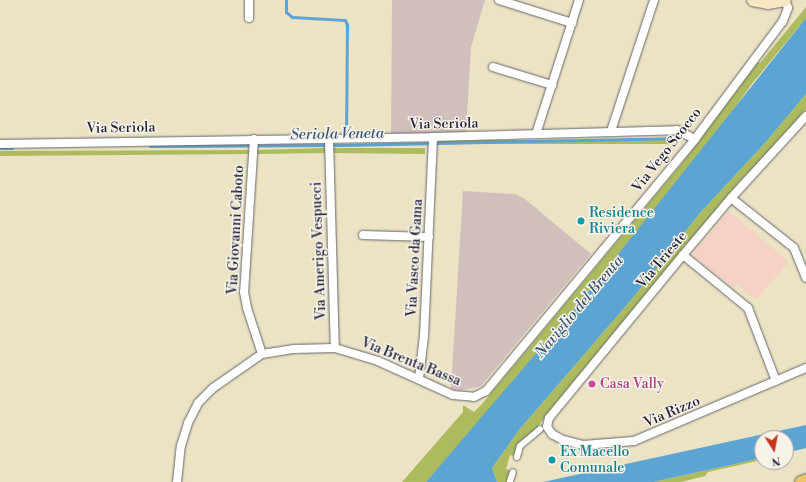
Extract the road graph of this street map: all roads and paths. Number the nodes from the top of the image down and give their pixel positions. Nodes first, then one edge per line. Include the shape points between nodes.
1 (249, 0) edge
2 (499, 0) edge
3 (580, 0) edge
4 (654, 0) edge
5 (753, 0) edge
6 (785, 0) edge
7 (249, 18) dead end
8 (572, 23) junction
9 (493, 67) dead end
10 (552, 85) junction
11 (806, 116) edge
12 (612, 131) junction
13 (536, 134) junction
14 (695, 138) junction
15 (433, 139) junction
16 (329, 140) junction
17 (254, 141) junction
18 (0, 144) edge
19 (731, 198) junction
20 (363, 235) dead end
21 (429, 237) junction
22 (683, 255) junction
23 (806, 278) edge
24 (335, 348) junction
25 (262, 354) junction
26 (806, 368) edge
27 (419, 379) junction
28 (776, 381) junction
29 (474, 397) joint
30 (544, 428) junction
31 (517, 457) dead end
32 (513, 472) dead end
33 (806, 480) edge
34 (510, 481) edge
35 (177, 482) edge
36 (801, 482) edge

1 - 7 street
2 - 8 street
3 - 8 street
4 - 12 street
5 - 6 main road via 768,3
6 - 14 street, Via Vego Scocco via 787,14 778,28
8 - 10 street
9 - 10 street
10 - 13 street
11 - 19 street, Via Trieste
12 - 13 street, Via Seriola
12 - 14 street, Via Seriola via 677,130
13 - 15 street, Via Seriola
14 - 29 street, Via Vego Scocco via 492,385
15 - 16 street, Via Seriola
15 - 21 street, Via Vasco da Gama
16 - 17 street, Via Seriola
16 - 24 street, Via Amerigo Vespucci
17 - 18 street, Via Seriola
17 - 25 street, Via Giovanni Caboto via 244,292
19 - 22 street, Via Trieste
19 - 23 street via 794,248
20 - 21 street
21 - 27 street, Via Vasco da Gama
22 - 28 street via 748,308
22 - 30 street, Via Trieste via 549,418
24 - 25 street, Via Brenta Bassa via 294,349
24 - 27 street, Via Brenta Bassa via 356,353
25 - 35 street, Via Brenta Bassa via 213,388 198,403 181,446
26 - 28 street, Via Rizzo
27 - 29 street, Via Brenta Bassa via 453,395
28 - 30 street, Via Rizzo via 634,442 583,445 563,440
30 - 31 street via 520,446
32 - 34 street
33 - 36 main road

